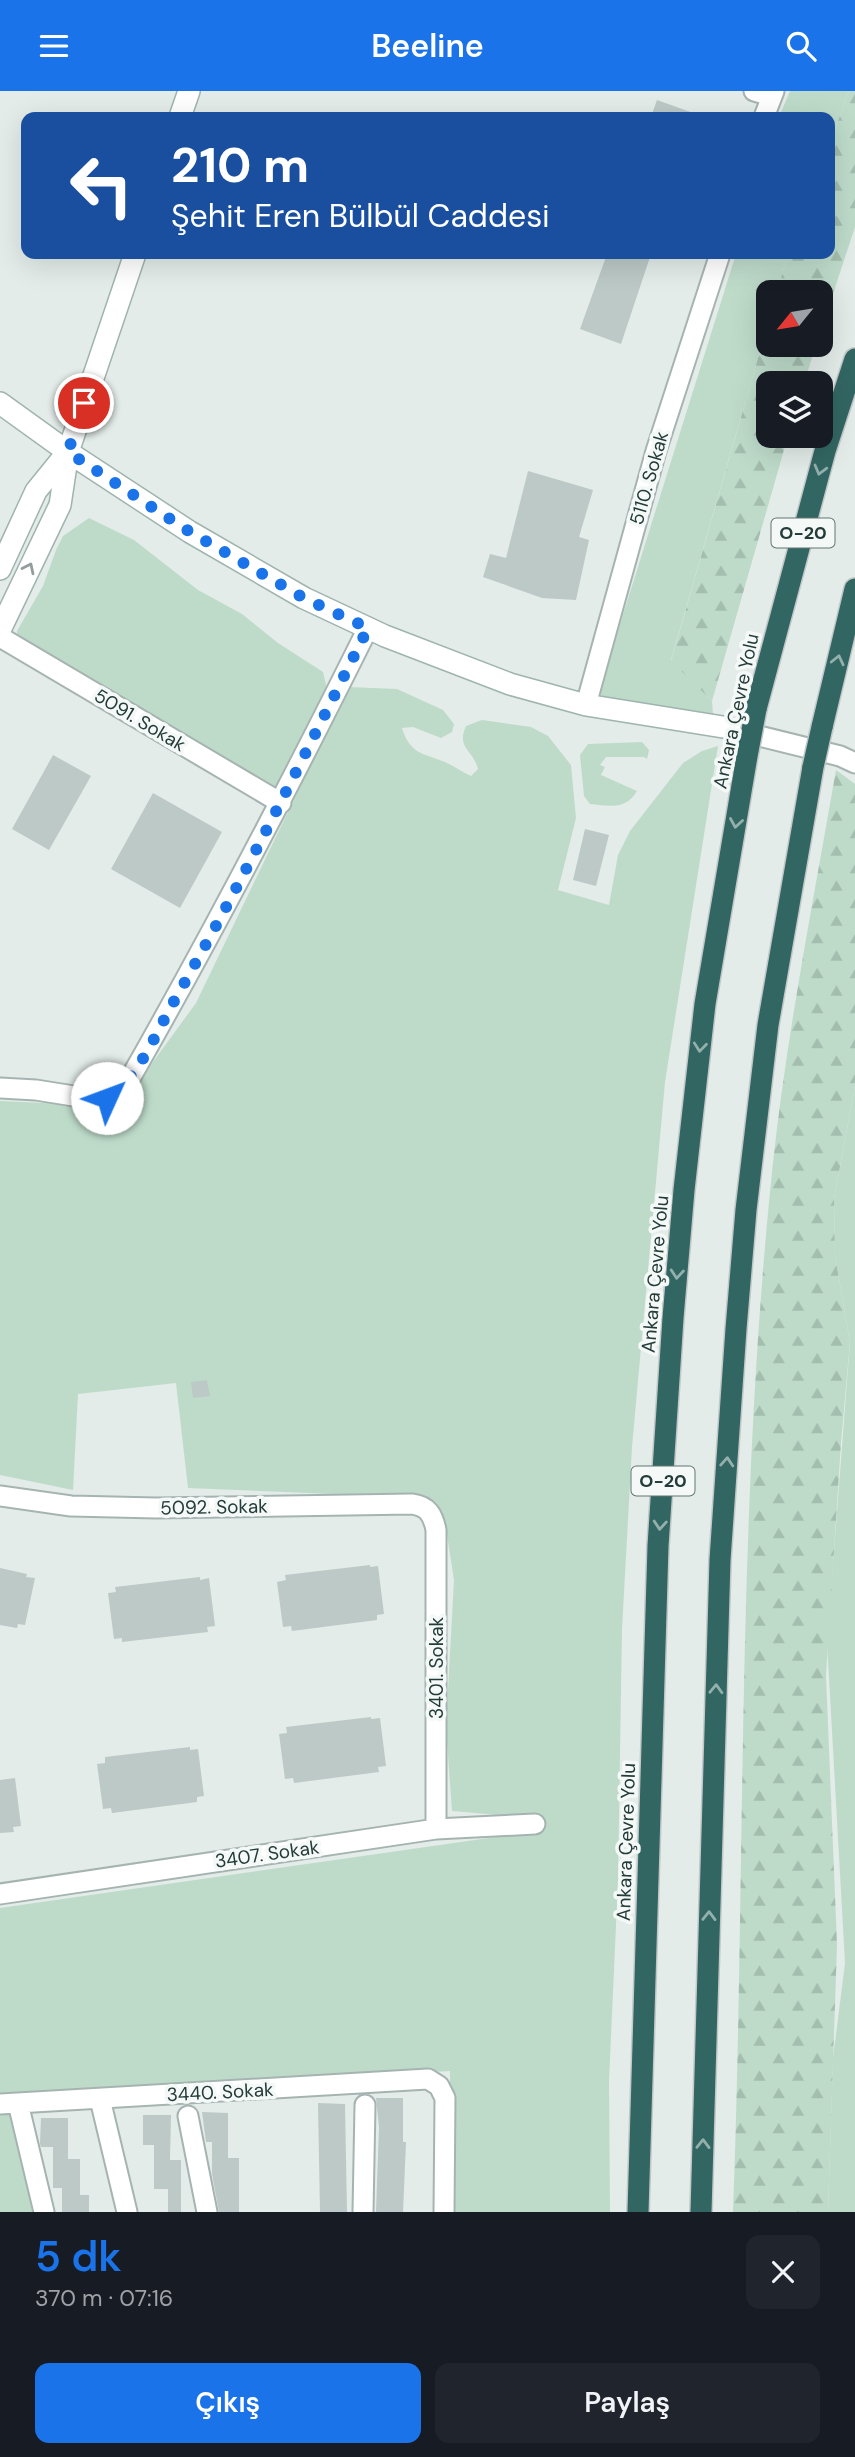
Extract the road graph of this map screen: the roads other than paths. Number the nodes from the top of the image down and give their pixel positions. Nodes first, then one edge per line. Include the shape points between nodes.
1 (189, 91) edge
2 (766, 93) edge
3 (182, 112) edge
4 (764, 112) edge
5 (133, 259) edge
6 (718, 259) edge
7 (855, 359) edge
8 (0, 403) edge
9 (68, 452) junction
10 (0, 569) edge
11 (855, 589) edge
12 (368, 628) junction
13 (0, 630) edge
14 (0, 637) edge
15 (586, 705) junction
16 (723, 727) joint
17 (855, 763) edge
18 (281, 803) junction
19 (0, 1088) edge
20 (0, 1496) edge
21 (428, 1510) joint
22 (535, 1824) dead end
23 (436, 1829) junction
24 (0, 1894) edge
25 (100, 2099) junction
26 (9, 2103) edge
27 (365, 2105) dead end
28 (188, 2116) dead end
29 (44, 2212) edge
30 (127, 2212) edge
31 (207, 2212) edge
32 (363, 2212) edge
33 (444, 2212) edge
34 (638, 2212) edge
35 (702, 2212) edge

1 - 3 street
2 - 4 street
5 - 9 street
6 - 15 street, 5110. Sokak via 656,451
7 -> 34 highway, Ankara Çevre Yolu / O-20, bridge via 825,451 756,709 705,1004 673,1318 659,1546
8 - 9 street
9 - 10 street via 36,491
9 - 12 street via 190,532 304,598
13 -> 9 street via 60,505
35 -> 11 highway, bridge via 720,1574 746,1210 768,1025 813,768
12 - 15 street via 510,684
12 - 18 street
14 - 18 street, 5091. Sokak
15 - 16 street
16 - 17 street via 840,755
18 - 19 street via 128,1082 99,1100
20 - 21 street, 5092. Sokak via 71,1506 156,1509 412,1504
21 - 23 street, 3401. Sokak via 436,1530
22 - 23 street, 3407. Sokak
23 - 24 street, 3407. Sokak
25 - 26 street, 3440. Sokak
25 - 30 street
25 - 33 street, 3440. Sokak via 428,2079 439,2086 445,2098
26 - 29 street
27 - 32 street
28 - 31 street

